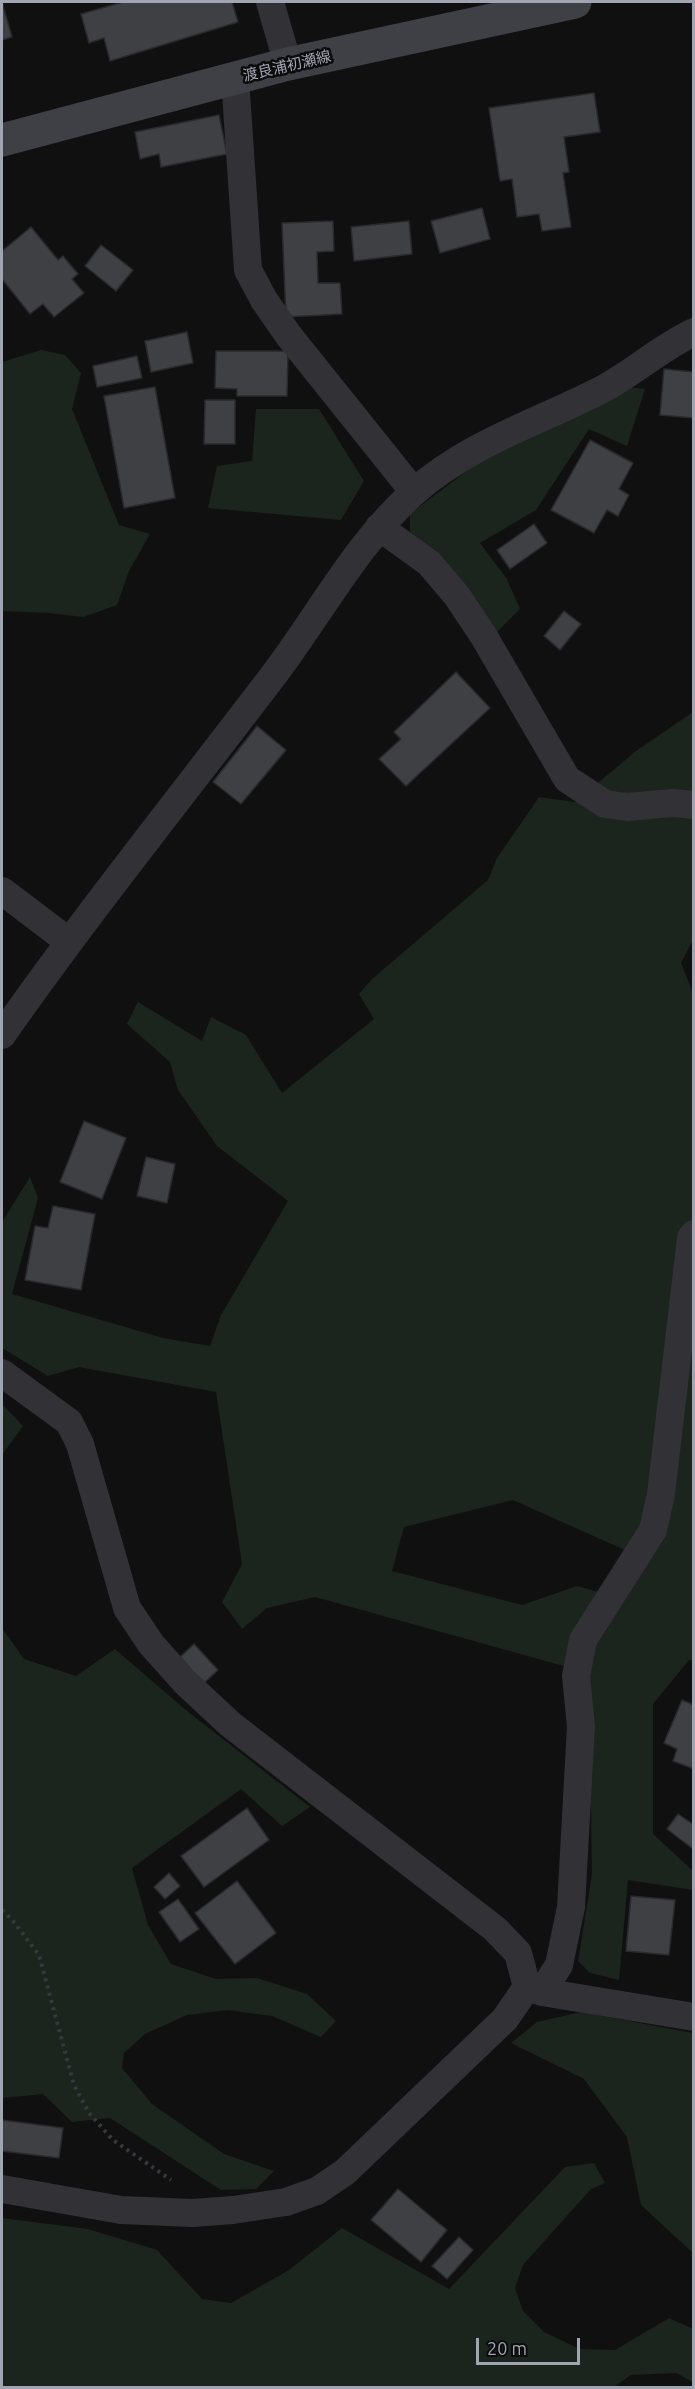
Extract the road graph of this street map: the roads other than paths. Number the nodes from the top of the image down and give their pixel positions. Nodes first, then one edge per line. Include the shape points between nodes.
1 (270, 2) edge
2 (575, 2) edge
3 (288, 64) junction
4 (235, 78) junction
5 (2, 140) edge
6 (693, 332) edge
7 (414, 492) junction
8 (379, 527) junction
9 (693, 805) edge
10 (2, 891) edge
11 (68, 940) junction
12 (2, 1035) edge
13 (693, 1234) edge
14 (2, 1373) edge
15 (535, 1990) junction
16 (693, 2017) edge
17 (2, 2189) edge

1 - 3 street
2 - 3 main road, 渡良浦初瀬線
3 - 4 main road, 渡良浦初瀬線
4 - 5 main road, 渡良浦初瀬線
4 - 7 street via 248,270 289,336
6 - 7 street via 601,390 461,457
7 - 8 street
8 - 9 street via 429,563 457,596 567,779 605,804
8 - 11 street via 298,643
10 - 11 street
11 - 12 street
13 - 15 street via 661,1494 653,1530 581,1649 576,1676 581,1726 571,1907 559,1965
14 - 15 street via 69,1422 80,1444 127,1608 151,1644 231,1724 495,1929 518,1953
15 - 16 street
15 - 17 street via 345,2172 317,2191 286,2202 193,2213 121,2210

